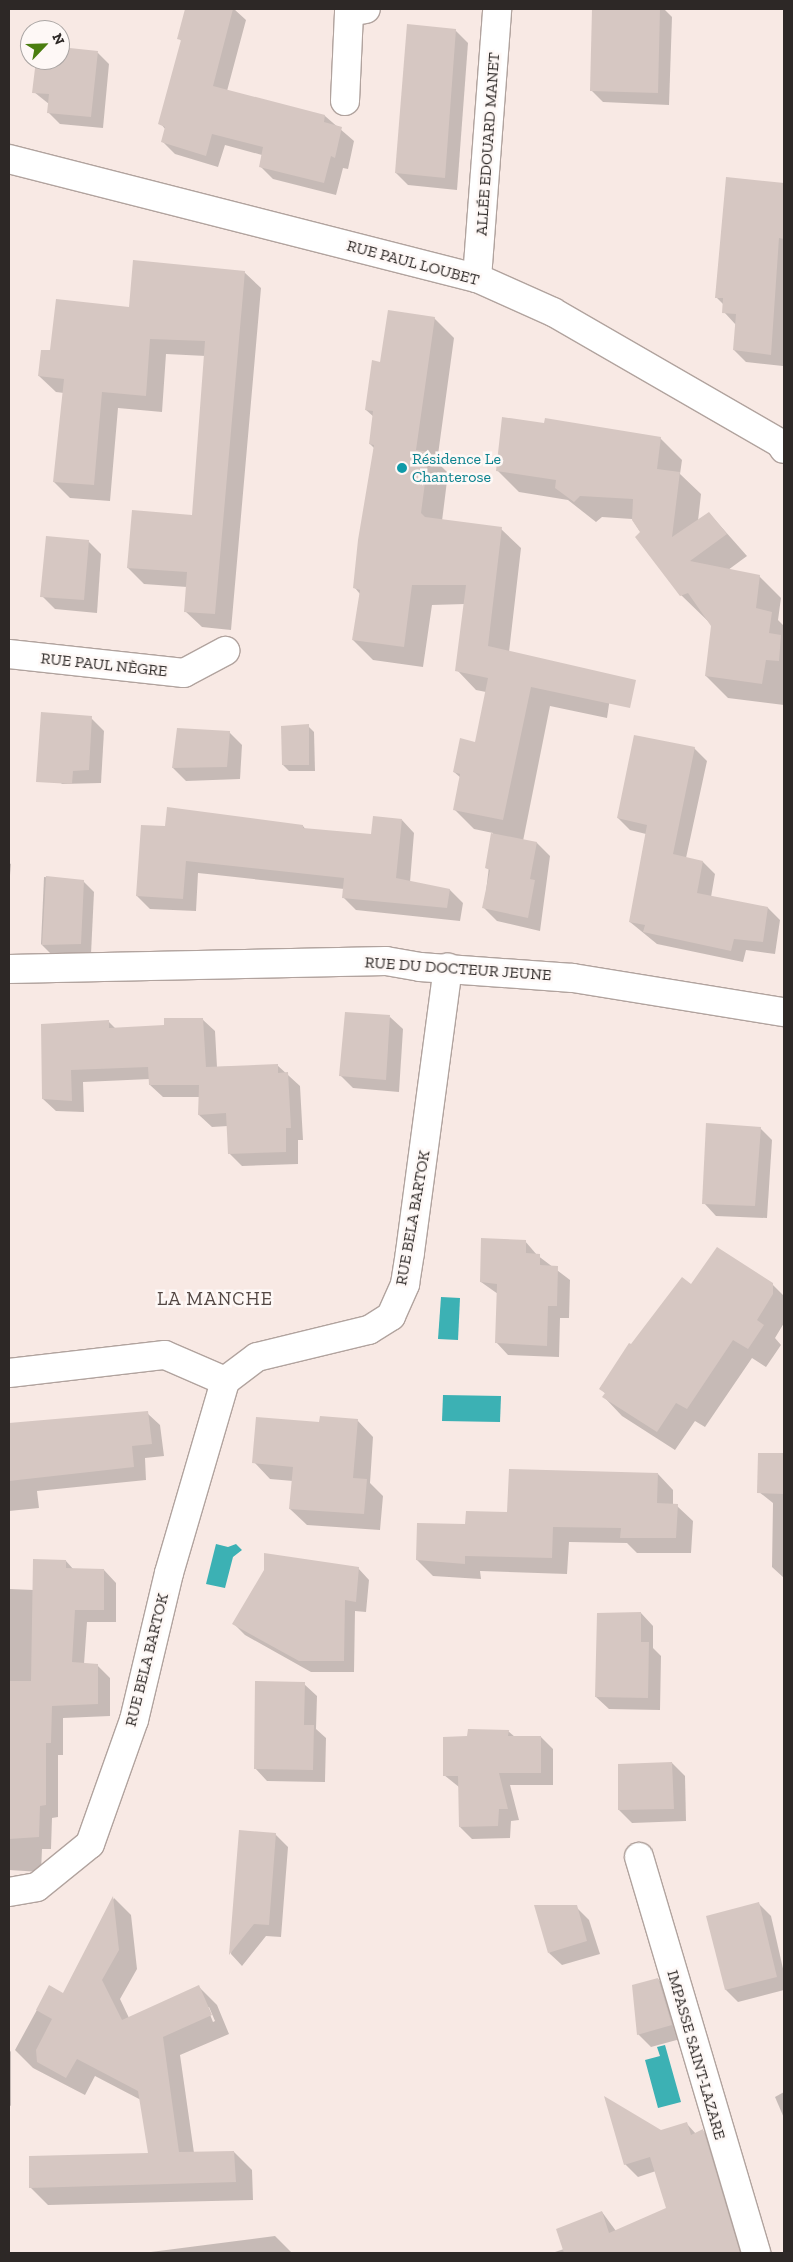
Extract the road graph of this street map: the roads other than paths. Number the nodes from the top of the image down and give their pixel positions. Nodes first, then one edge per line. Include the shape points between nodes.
1 (498, 9) edge
2 (348, 10) edge
3 (345, 101) dead end
4 (10, 167) edge
5 (477, 278) junction
6 (784, 449) edge
7 (225, 651) dead end
8 (9, 654) edge
9 (448, 968) junction
10 (9, 970) edge
11 (784, 1012) edge
12 (9, 1372) edge
13 (225, 1381) junction
14 (638, 1857) dead end
15 (9, 1892) edge
16 (756, 2253) edge

1 - 5 street, ALLÉE EDOUARD MANET
2 - 3 street
4 - 5 street, RUE PAUL LOUBET
5 - 6 street, RUE PAUL LOUBET via 553,312 780,443
7 - 8 street, RUE PAUL NÈGRE via 184,672
9 - 10 street, RUE DU DOCTEUR JEUNE via 386,962
9 - 11 street, RUE DU DOCTEUR JEUNE via 572,978
9 - 13 street, RUE BELA BARTOK via 405,1284 391,1316 369,1330 257,1357
12 - 13 street via 165,1354
13 - 15 street, RUE BELA BARTOK via 169,1573 134,1720 90,1844 37,1887
14 - 16 street, IMPASSE SAINT-LAZARE

